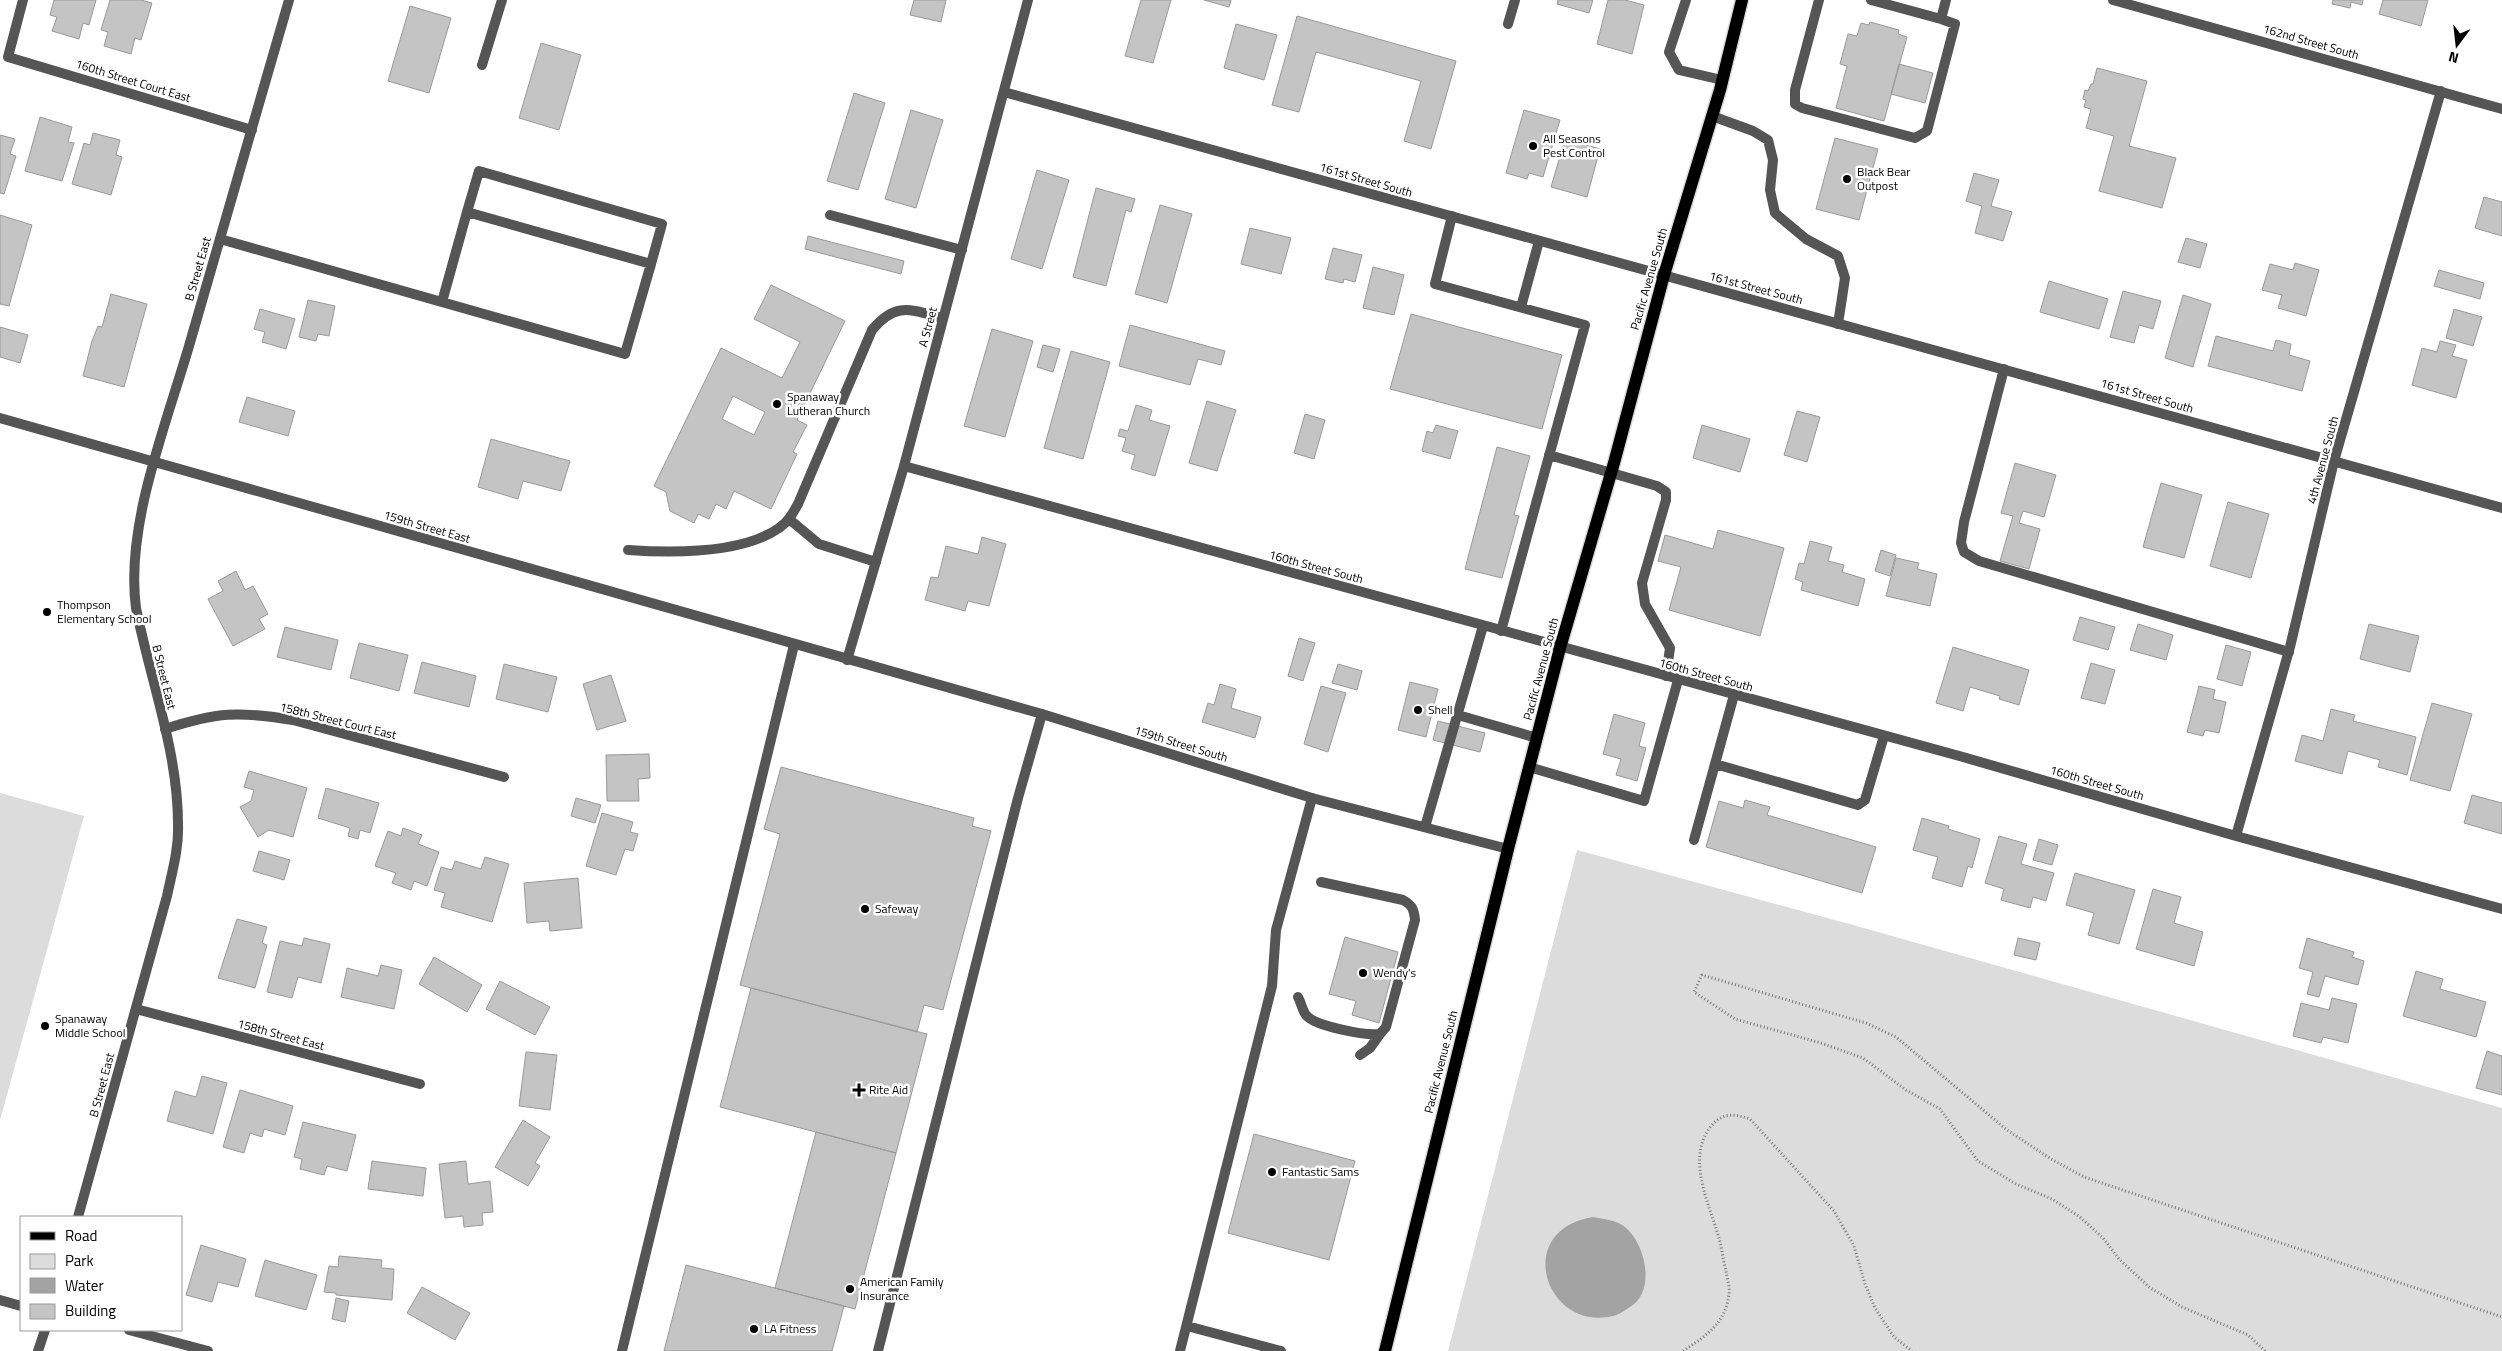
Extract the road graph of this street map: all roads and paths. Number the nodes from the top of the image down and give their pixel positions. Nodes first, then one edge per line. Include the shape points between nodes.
1 (23, 0) edge
2 (289, 0) edge
3 (502, 0) edge
4 (1028, 0) edge
5 (1515, 0) edge
6 (1686, 0) edge
7 (1742, 0) edge
8 (1819, 0) edge
9 (1871, 0) edge
10 (1946, 0) edge
11 (2113, 0) edge
12 (1941, 19) junction
13 (1508, 24) dead end
14 (482, 65) dead end
15 (1722, 80) junction
16 (1004, 92) junction
17 (2441, 92) junction
18 (2502, 109) edge
19 (1712, 116) junction
20 (252, 130) junction
21 (467, 212) junction
22 (830, 215) dead end
23 (1452, 216) junction
24 (220, 239) junction
25 (1540, 241) junction
26 (962, 250) junction
27 (651, 264) junction
28 (1664, 276) junction
29 (442, 302) junction
30 (1522, 308) junction
31 (944, 318) junction
32 (1838, 324) junction
33 (2004, 370) junction
34 (0, 418) edge
35 (1549, 455) junction
36 (155, 461) junction
37 (2334, 461) junction
38 (904, 466) junction
39 (1611, 473) junction
40 (2502, 508) edge
41 (789, 519) junction
42 (628, 550) dead end
43 (876, 562) junction
44 (1483, 626) junction
45 (1501, 631) junction
46 (794, 644) junction
47 (1560, 648) junction
48 (2289, 652) junction
49 (847, 660) junction
50 (1666, 676) junction
51 (1678, 680) junction
52 (1734, 695) junction
53 (1042, 714) junction
54 (1458, 715) junction
55 (165, 729) junction
56 (1884, 736) junction
57 (1537, 738) junction
58 (1715, 764) junction
59 (1529, 767) junction
60 (504, 777) dead end
61 (1312, 798) junction
62 (1425, 827) junction
63 (2236, 836) junction
64 (1694, 840) dead end
65 (1508, 849) junction
66 (1321, 882) dead end
67 (2502, 909) edge
68 (1298, 997) dead end
69 (136, 1009) junction
70 (1380, 1034) junction
71 (1360, 1055) dead end
72 (420, 1084) dead end
73 (78, 1216) edge
74 (0, 1300) edge
75 (20, 1306) edge
76 (2502, 1317) edge
77 (1187, 1326) junction
78 (45, 1331) edge
79 (132, 1331) edge
80 (38, 1351) edge
81 (208, 1351) edge
82 (622, 1351) edge
83 (878, 1351) edge
84 (1180, 1351) edge
85 (1281, 1351) edge
86 (1385, 1351) edge
87 (1683, 1351) edge
88 (1912, 1351) edge
89 (2265, 1351) edge

1 - 20 street, 160th Street Court East via 8,57
2 - 20 street, B Street East
3 - 14 street
4 - 16 street, A Street
5 - 13 street
6 - 15 street via 1669,52 1679,70
7 - 15 main road, Pacific Avenue South
8 - 12 street via 1795,90 1795,104 1915,138 1927,132 1955,24
9 - 12 street
10 - 12 street
11 - 17 street, 162nd Street South
15 - 19 main road, Pacific Avenue South
16 - 23 street, 161st Street South
16 - 26 street, A Street
17 - 18 street, 162nd Street South
17 - 37 street, 4th Avenue South
19 - 28 main road, Pacific Avenue South
19 - 32 street via 1768,140 1773,160 1770,190 1775,213 1806,239 1838,256 1845,278
20 - 24 street, B Street East
21 - 27 street
21 - 27 street via 479,172 626,213 662,224
21 - 29 street
22 - 26 street
23 - 25 street, 161st Street South
23 - 30 street via 1435,284
24 - 29 street
24 - 36 street, B Street East
25 - 28 street, 161st Street South
25 - 30 street
26 - 31 street, A Street
27 - 29 street via 625,354
28 - 32 street, 161st Street South
28 - 39 main road, Pacific Avenue South
30 - 35 street via 1585,325
31 - 38 street, A Street
31 - 41 street via 907,309 896,310 883,317 872,330
32 - 33 street, 161st Street South
33 - 37 street, 161st Street South
33 - 48 street via 1964,522 1964,552 1979,561
34 - 36 street, 159th Street East
35 - 39 street
35 - 45 street
36 - 46 street, 159th Street East
36 - 55 street, B Street East via 135,551 133,588 143,644
37 - 40 street, 161st Street South
37 - 48 street, 4th Avenue South
38 - 43 street, A Street
38 - 44 street, 160th Street South
39 - 47 main road, Pacific Avenue South
39 - 50 street via 1657,486 1666,492 1642,583 1645,604 1670,648
41 - 42 street via 770,533 740,544 679,551
41 - 43 street via 819,544
43 - 49 street, A Street
44 - 45 street, 160th Street South
44 - 54 street
45 - 47 street, 160th Street South
46 - 49 street, 159th Street East
46 - 82 street
47 - 50 street, 160th Street South
47 - 57 main road, Pacific Avenue South
48 - 63 street, 4th Avenue South
49 - 53 street, 159th Street South
50 - 51 street, 160th Street South
51 - 52 street, 160th Street South
51 - 59 street via 1644,801
52 - 56 street, 160th Street South
52 - 58 street
53 - 61 street, 159th Street South
53 - 83 street
54 - 57 street
54 - 62 street
55 - 60 street, 158th Street Court East via 228,713 258,714 293,720
55 - 69 street, B Street East via 177,792 177,852
56 - 58 street via 1865,800 1858,804
56 - 63 street, 160th Street South
57 - 59 main road, Pacific Avenue South
58 - 64 street
59 - 65 main road, Pacific Avenue South
61 - 62 street, 159th Street South
61 - 77 street via 1276,930 1272,986
62 - 65 street, 159th Street South
63 - 67 street, 160th Street South
65 - 86 main road, Pacific Avenue South
66 - 70 street via 1403,900 1414,910 1415,920 1389,1018
68 - 70 street via 1306,1015 1315,1022 1369,1036
69 - 72 street, 158th Street East
69 - 73 street, B Street East
70 - 71 street
74 - 75 street
76 - 89 path via 2084,1177 2007,1130 1896,1037 1866,1023 1702,975 1694,992 1735,1019 1863,1058 1906,1090 1940,1109 1978,1161 2080,1217 2149,1287 2182,1307 2248,1335
77 - 84 street
77 - 85 street
78 - 80 street
79 - 81 street
87 - 88 path via 1708,1335 1721,1320 1730,1293 1720,1240 1700,1175 1700,1150 1706,1132 1718,1118 1732,1114 1750,1119 1834,1210 1854,1246 1864,1284 1875,1308 1894,1336

